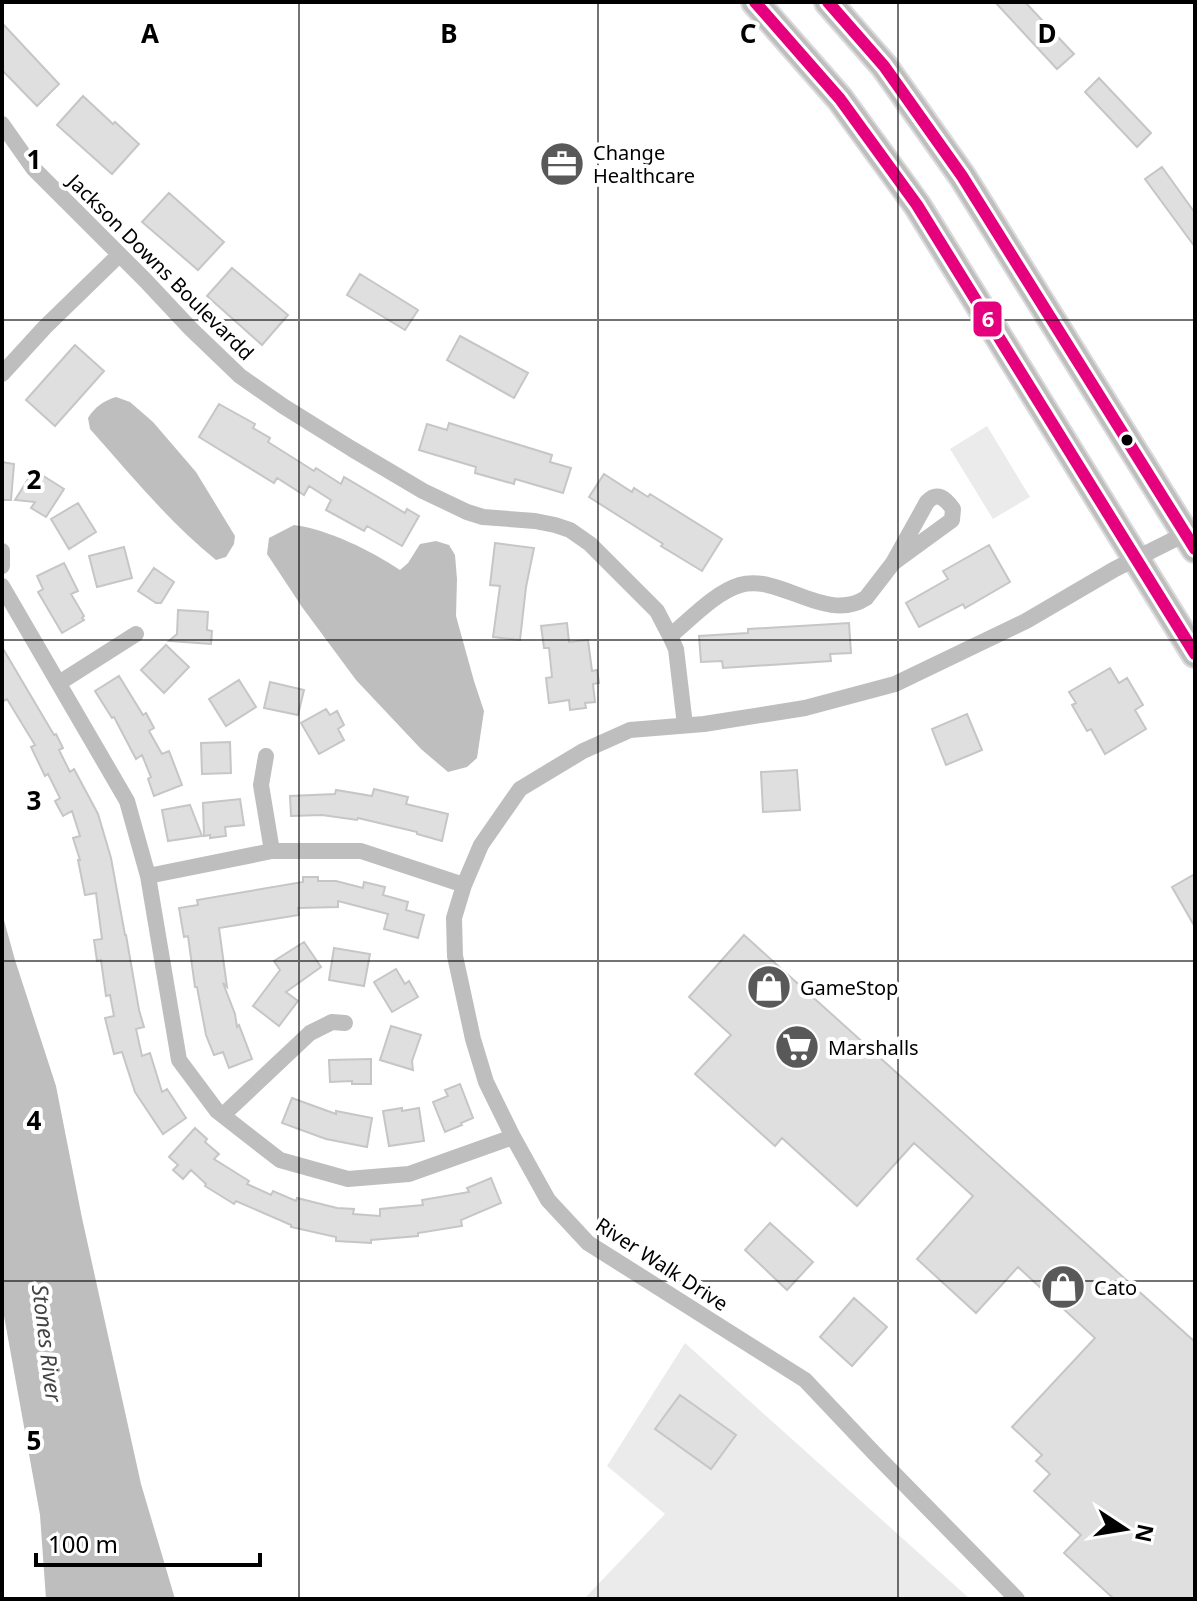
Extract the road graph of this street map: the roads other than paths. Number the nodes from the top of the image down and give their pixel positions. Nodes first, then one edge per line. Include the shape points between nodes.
1 (828, 2) edge
2 (767, 6) edge
3 (2, 124) edge
4 (119, 255) junction
5 (2, 374) edge
6 (1192, 538) edge
7 (2, 551) edge
8 (1136, 559) junction
9 (893, 563) dead end
10 (2, 566) edge
11 (2, 586) edge
12 (136, 634) dead end
13 (670, 636) junction
14 (1195, 654) edge
15 (59, 683) junction
16 (685, 725) junction
17 (266, 756) dead end
18 (272, 851) junction
19 (148, 876) junction
20 (464, 885) junction
21 (345, 1023) dead end
22 (223, 1115) junction
23 (513, 1137) junction
24 (1017, 1599) edge

1 - 6 main road via 884,66 962,176
2 - 8 main road via 917,205
3 - 4 street, Jackson Downs Boulevardd via 33,168
4 - 5 street
4 - 13 street, Jackson Downs Boulevardd via 213,351 272,399 467,512 570,530 657,611
6 - 8 street, River Walk Drive
7 - 10 street
8 - 14 main road
8 - 16 street, River Walk Drive via 1026,621 895,684 805,708
9 - 13 street via 866,598 854,604 830,605 758,583 742,584
11 - 15 street
12 - 15 street
13 - 16 street, Jackson Downs Boulevardd
15 - 19 street via 127,801
16 - 20 street, River Walk Drive via 630,730 520,789 481,845
17 - 18 street via 261,785
18 - 19 street
18 - 20 street via 361,851
19 - 22 street via 179,1060
20 - 23 street, River Walk Drive via 454,918 455,956 486,1082
21 - 22 street via 332,1022 310,1033
22 - 23 street via 280,1160 348,1179 409,1174
23 - 24 street, River Walk Drive via 548,1200 588,1243 805,1380

